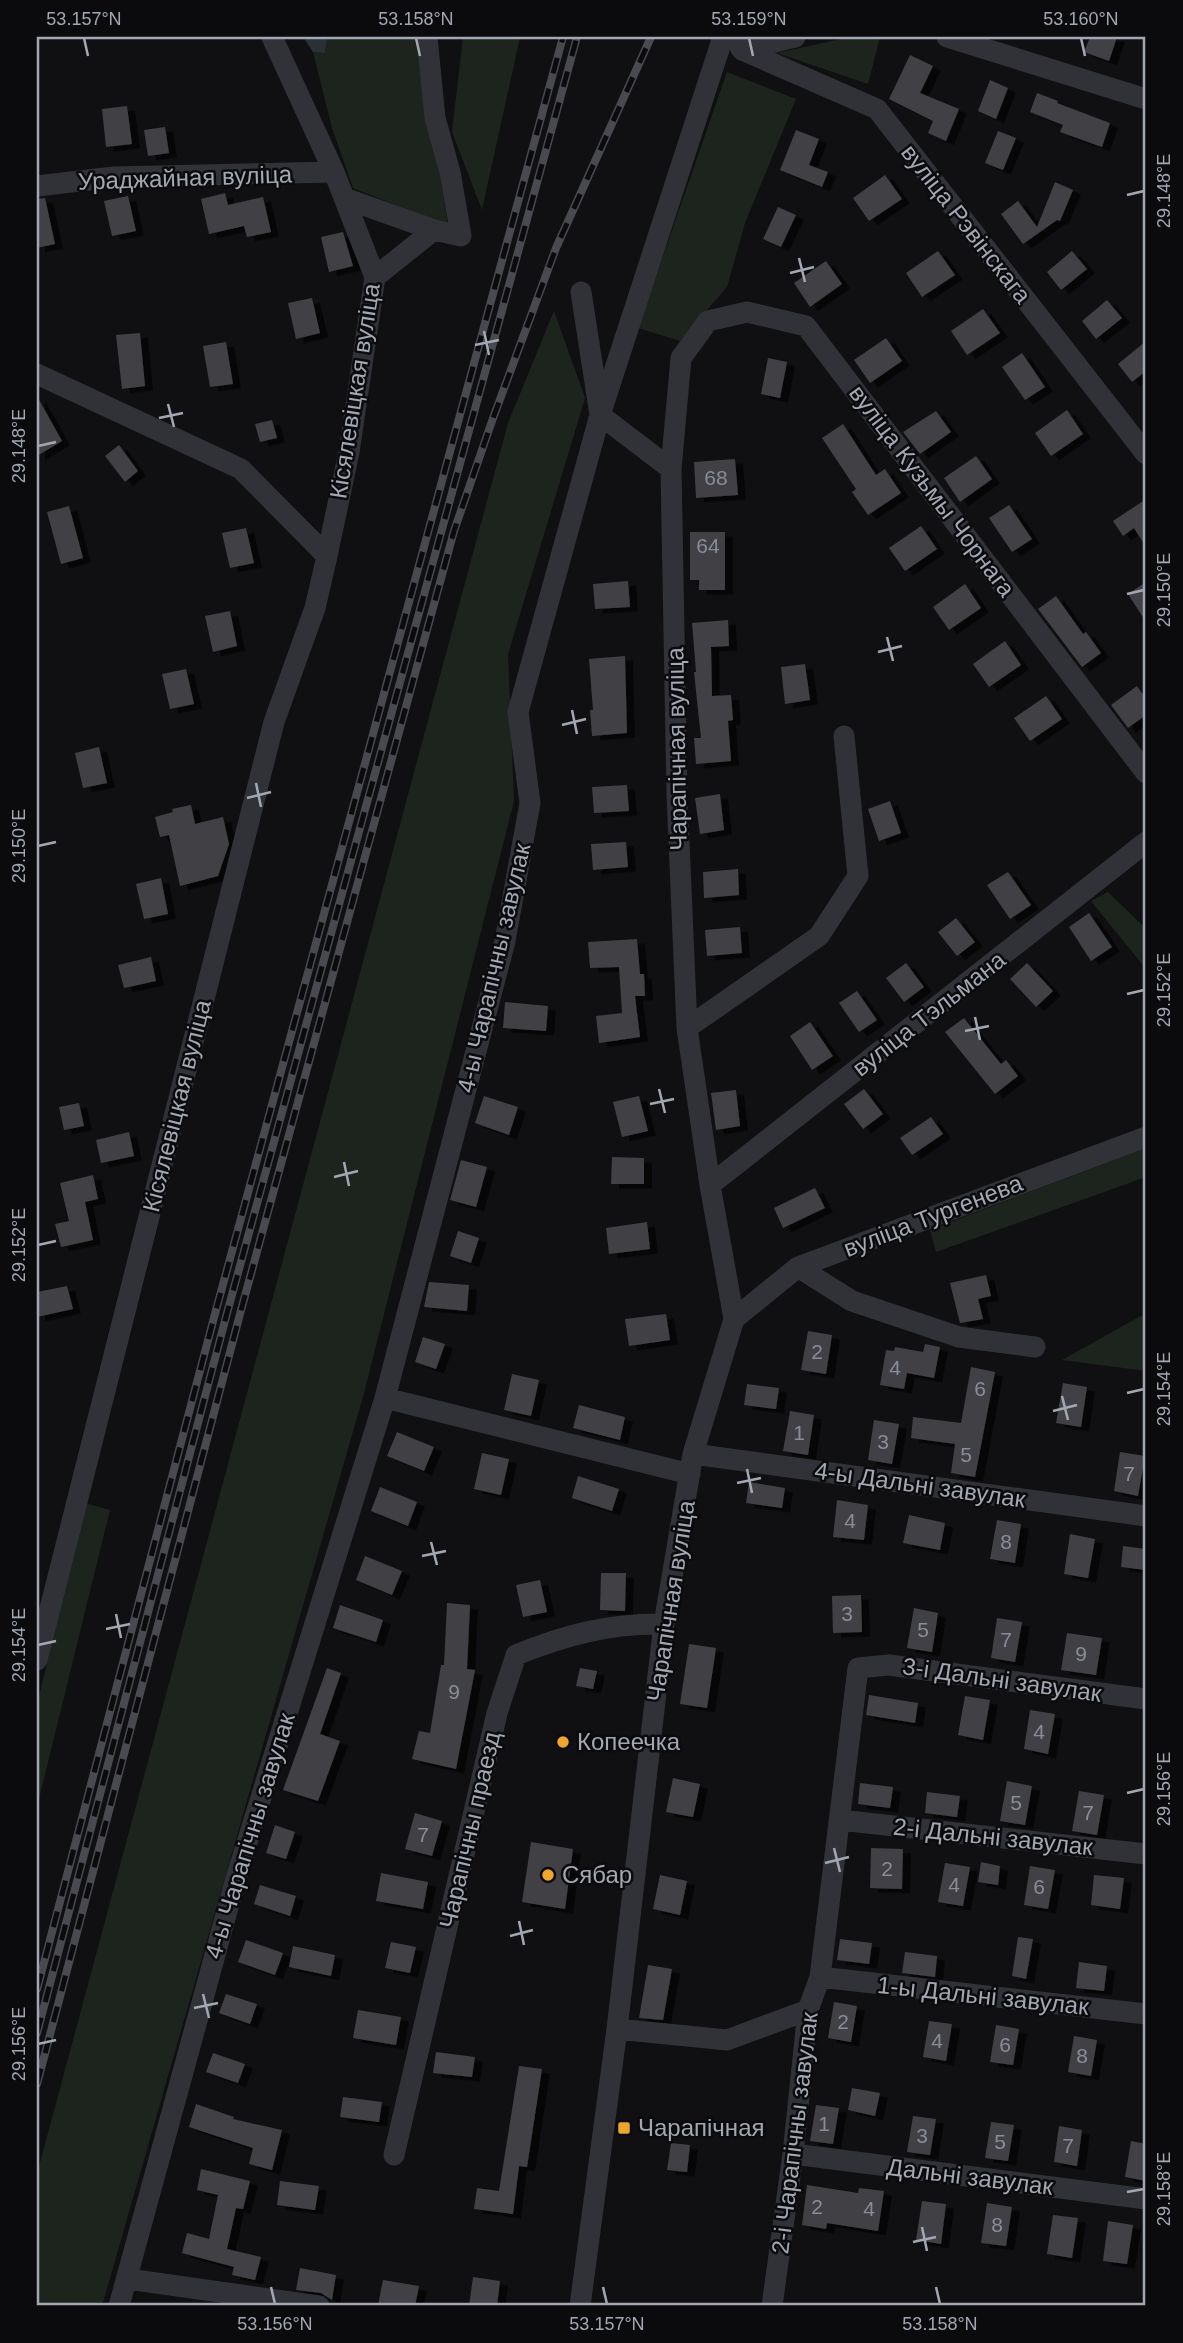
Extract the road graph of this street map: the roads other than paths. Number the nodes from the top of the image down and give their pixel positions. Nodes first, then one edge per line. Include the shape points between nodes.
1 (272, 37) edge
2 (427, 37) edge
3 (723, 37) edge
4 (795, 37) edge
5 (947, 37) edge
6 (737, 43) edge
7 (1146, 99) edge
8 (334, 172) junction
9 (37, 186) edge
10 (344, 198) junction
11 (434, 230) junction
12 (375, 278) junction
13 (581, 292) dead end
14 (681, 358) joint
15 (37, 374) edge
16 (600, 415) junction
17 (1146, 454) edge
18 (671, 469) junction
19 (327, 556) junction
20 (844, 736) dead end
21 (1146, 774) edge
22 (1146, 842) edge
23 (687, 1028) junction
24 (1146, 1137) edge
25 (710, 1185) junction
26 (798, 1267) junction
27 (734, 1319) junction
28 (1035, 1347) dead end
29 (385, 1398) junction
30 (692, 1464) junction
31 (1146, 1516) edge
32 (664, 1624) junction
33 (37, 1660) edge
34 (858, 1668) joint
35 (1146, 1699) edge
36 (840, 1820) junction
37 (1146, 1854) edge
38 (820, 1977) junction
39 (808, 2010) junction
40 (1146, 2014) edge
41 (617, 2029) junction
42 (793, 2154) junction
43 (394, 2155) dead end
44 (1146, 2199) edge
45 (128, 2279) junction
46 (119, 2306) edge
47 (319, 2306) edge
48 (580, 2306) edge
49 (772, 2306) edge

1 - 8 street, Кісялевіцкая вуліца
2 - 11 street via 435,118 461,236
3 - 16 street, 4-ы Чарапічны завулак
4 - 6 street
5 - 7 street
6 - 17 street, вуліца Рэвінскага via 877,109
8 - 9 street, Ураджайная вуліца via 114,177
8 - 10 street, Кісялевіцкая вуліца
10 - 11 street
10 - 12 street, Кісялевіцкая вуліца
11 - 12 street
12 - 19 street, Кісялевіцкая вуліца
13 - 16 street
14 - 18 street, Чарапічная вуліца
14 - 21 street, вуліца Кузьмы Чорнага via 708,321 747,312 806,326
15 - 19 street via 241,469
16 - 18 street
16 - 29 street, 4-ы Чарапічны завулак via 518,712 530,803 505,941
18 - 23 street, Чарапічная вуліца
19 - 33 street, Кісялевіцкая вуліца via 315,608 274,722
20 - 23 street via 858,876 819,936
22 - 25 street, вуліца Тэльмана
23 - 25 street, Чарапічная вуліца
24 - 26 street, вуліца Тургенева
25 - 27 street, Чарапічная вуліца
26 - 27 street, вуліца Тургенева
26 - 28 street via 852,1301 960,1337
27 - 30 street, Чарапічная вуліца
29 - 30 street
29 - 45 street, 4-ы Чарапічны завулак via 236,1878
30 - 31 street, 4-ы Дальні завулак
30 - 32 street, Чарапічная вуліца
32 - 41 street, Чарапічная вуліца
32 - 43 street, Чарапічны праезд via 634,1623 557,1638 516,1655 497,1713
34 - 35 street, 3-і Дальні завулак via 889,1665
34 - 36 street, 2-і Чарапічны завулак
36 - 37 street, 2-і Дальні завулак
36 - 38 street, 2-і Чарапічны завулак
38 - 39 street, 2-і Чарапічны завулак
38 - 40 street, 1-ы Дальні завулак
39 - 41 street via 727,2040
39 - 42 street, 2-і Чарапічны завулак
41 - 48 street, Чарапічная вуліца
42 - 44 street, Дальні завулак
42 - 49 street, 2-і Чарапічны завулак
45 - 46 street, 4-ы Чарапічны завулак
45 - 47 street

